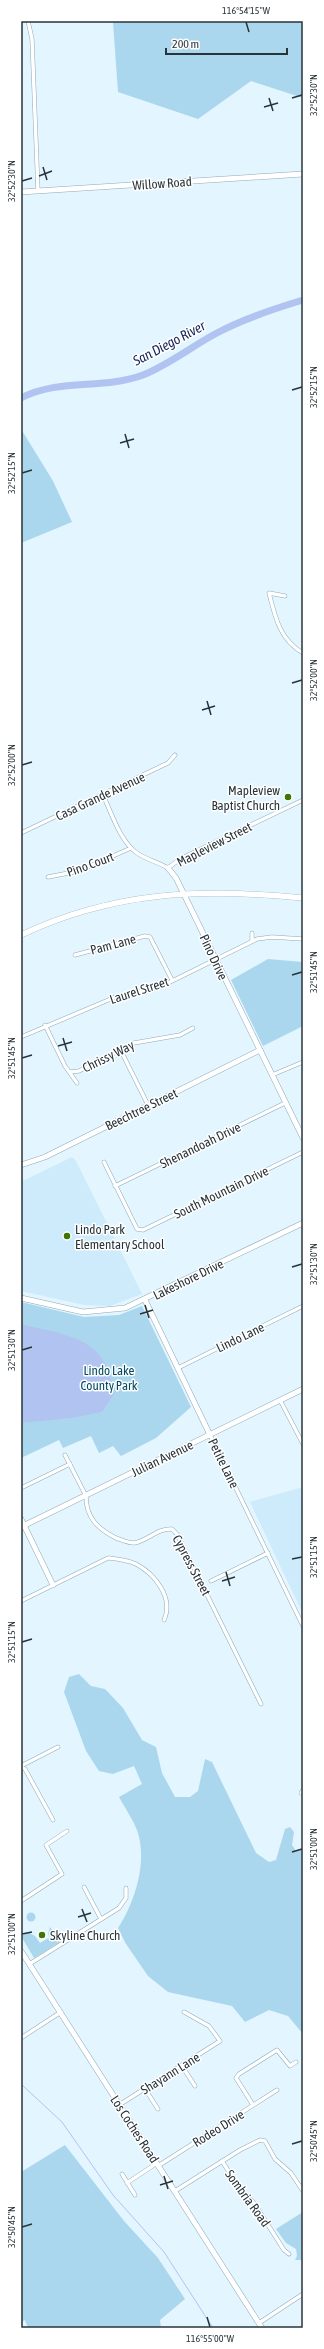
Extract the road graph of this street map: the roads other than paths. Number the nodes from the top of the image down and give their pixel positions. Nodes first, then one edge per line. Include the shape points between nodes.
1 (28, 21) edge
2 (303, 174) edge
3 (38, 191) junction
4 (21, 192) edge
5 (285, 596) dead end
6 (303, 654) edge
7 (175, 755) dead end
8 (103, 795) junction
9 (303, 800) edge
10 (21, 833) edge
11 (131, 848) junction
12 (168, 868) junction
13 (48, 877) dead end
14 (184, 893) junction
15 (303, 898) edge
16 (252, 933) dead end
17 (21, 935) edge
18 (303, 939) edge
19 (252, 940) junction
20 (75, 954) dead end
21 (215, 960) junction
22 (172, 980) junction
23 (46, 1026) junction
24 (192, 1028) dead end
25 (21, 1037) edge
26 (120, 1049) junction
27 (260, 1050) junction
28 (303, 1062) edge
29 (70, 1072) junction
30 (272, 1075) junction
31 (76, 1083) dead end
32 (285, 1103) junction
33 (148, 1105) junction
34 (303, 1138) edge
35 (303, 1152) edge
36 (104, 1162) dead end
37 (21, 1165) edge
38 (116, 1186) junction
39 (303, 1223) edge
40 (21, 1298) edge
41 (145, 1300) junction
42 (303, 1306) edge
43 (178, 1368) junction
44 (303, 1389) edge
45 (280, 1400) junction
46 (210, 1435) junction
47 (303, 1444) edge
48 (65, 1455) dead end
49 (70, 1464) junction
50 (21, 1488) edge
51 (86, 1496) junction
52 (21, 1519) edge
53 (23, 1527) edge
54 (268, 1553) junction
55 (211, 1580) dead end
56 (53, 1585) junction
57 (21, 1601) edge
58 (164, 1620) dead end
59 (303, 1626) edge
60 (261, 1704) dead end
61 (58, 1747) dead end
62 (21, 1767) edge
63 (53, 1820) dead end
64 (67, 1831) dead end
65 (84, 1887) dead end
66 (126, 1888) dead end
67 (21, 1901) edge
68 (101, 1919) junction
69 (21, 1951) edge
70 (31, 1963) junction
71 (60, 2012) junction
72 (184, 2012) dead end
73 (21, 2038) edge
74 (296, 2062) dead end
75 (182, 2066) junction
76 (195, 2086) dead end
77 (145, 2089) junction
78 (277, 2090) dead end
79 (120, 2105) junction
80 (253, 2105) junction
81 (158, 2109) dead end
82 (222, 2162) junction
83 (158, 2164) junction
84 (122, 2174) dead end
85 (126, 2183) junction
86 (175, 2191) junction
87 (303, 2191) edge
88 (135, 2194) dead end
89 (289, 2254) dead end
90 (303, 2294) edge
91 (260, 2326) edge

1 - 3 street via 32,39
2 - 3 street, Willow Road
3 - 4 street, Willow Road
5 - 6 street via 269,594 279,627 290,643
7 - 8 street, Casa Grande Avenue via 168,763
8 - 10 street, Casa Grande Avenue
8 - 11 street
9 - 12 street, Mapleview Street via 187,856
11 - 12 street
11 - 13 street, Pino Court via 79,871
12 - 14 street, Pino Drive
14 - 15 main road via 216,892
14 - 17 main road via 136,899 91,909
14 - 21 street, Pino Drive
16 - 19 street
18 - 19 street, Laurel Street via 272,937
19 - 21 street, Laurel Street
20 - 22 street, Pam Lane via 100,946 150,937
21 - 22 street, Laurel Street
21 - 27 street, Pino Drive
22 - 23 street, Laurel Street via 160,987 113,998
23 - 25 street, Laurel Street
23 - 29 street
24 - 26 street, Chrissy Way via 180,1035 134,1043
26 - 29 street, Chrissy Way via 79,1071
26 - 33 street
27 - 30 street, Pino Drive
27 - 33 street, Beechtree Street
28 - 30 street
29 - 31 street
30 - 32 street, Pino Drive
32 - 34 street, Pino Drive
32 - 38 street, Shenandoah Drive
33 - 37 street, Beechtree Street via 45,1157
35 - 38 street, South Mountain Drive via 151,1227 139,1230 136,1229
36 - 38 street
39 - 41 street, Lakeshore Drive
40 - 41 street, Lakeshore Drive via 91,1312 125,1308
41 - 43 street, Petite Lane
42 - 43 street, Lindo Lane
43 - 46 street, Petite Lane
44 - 45 street, Julian Avenue
45 - 46 street, Julian Avenue
45 - 47 street
46 - 51 street, Julian Avenue
46 - 54 street, Petite Lane
48 - 49 street, Cypress Street
49 - 50 street
49 - 51 street, Cypress Street
51 - 53 street, Julian Avenue
51 - 60 street, Cypress Street via 86,1502 101,1531 124,1541 140,1541 168,1528 177,1534
52 - 53 street
53 - 56 street
54 - 55 street
54 - 59 street, Petite Lane
56 - 57 street
56 - 58 street via 108,1558 124,1560 143,1569 164,1590 167,1599 167,1614
61 - 62 street
62 - 63 street via 25,1769
64 - 67 street via 46,1845 62,1874
65 - 68 street
66 - 68 street via 124,1903
68 - 70 street
69 - 70 street, Los Coches Road
70 - 71 street, Los Coches Road
71 - 73 street
71 - 79 street, Los Coches Road
72 - 75 street, Shayann Lane via 209,2026 220,2041
74 - 80 street via 290,2066 277,2050 239,2074 236,2078
75 - 76 street
75 - 77 street, Shayann Lane
77 - 79 street, Shayann Lane
77 - 81 street
78 - 80 street, Rodeo Drive
79 - 83 street, Los Coches Road
80 - 83 street, Rodeo Drive
82 - 86 street
82 - 87 street via 255,2141 265,2141 275,2159 291,2173
82 - 89 street, Sombria Road via 239,2188 254,2202
83 - 85 street, Rodeo Drive
83 - 86 street, Los Coches Road
84 - 85 street
85 - 88 street
86 - 91 street, Los Coches Road
90 - 91 street

